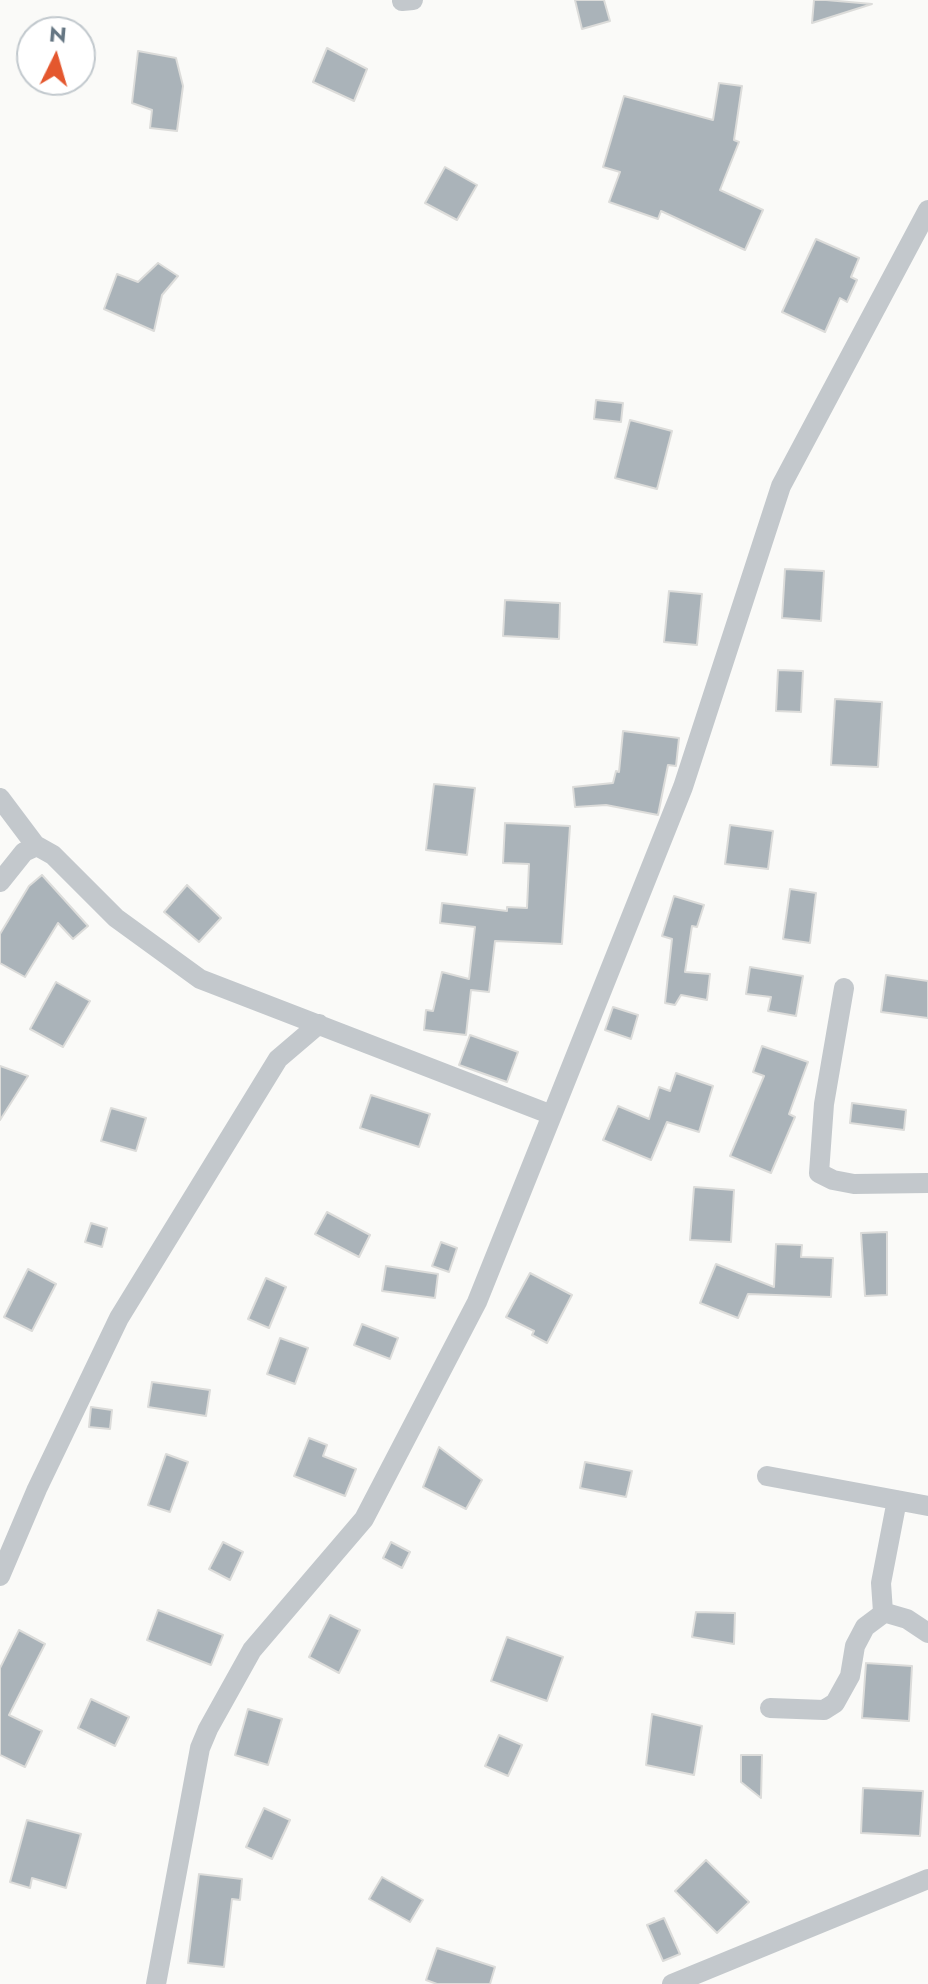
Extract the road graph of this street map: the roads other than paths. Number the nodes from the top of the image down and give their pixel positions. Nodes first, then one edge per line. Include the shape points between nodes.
1 (928, 210) edge
2 (0, 798) edge
3 (36, 846) junction
4 (0, 882) edge
5 (844, 988) dead end
6 (319, 1024) junction
7 (552, 1115) junction
8 (928, 1183) edge
9 (767, 1476) dead end
10 (897, 1500) junction
11 (928, 1506) edge
12 (0, 1576) edge
13 (885, 1612) junction
14 (928, 1633) edge
15 (770, 1708) dead end
16 (928, 1879) edge
17 (156, 1984) edge
18 (672, 1984) edge

1 - 7 street via 781,486 683,787
2 - 3 street
3 - 4 street via 24,852
3 - 6 street via 53,855 116,918 200,979
5 - 8 street via 824,1104 819,1173 854,1184
6 - 7 street
6 - 12 street via 278,1059 119,1318
7 - 17 street via 477,1302 364,1519 252,1650 208,1729 200,1748
9 - 10 street
10 - 11 street
10 - 13 street via 881,1583
13 - 14 street
13 - 15 street via 865,1627 855,1646 850,1676 835,1703 824,1710
16 - 18 street

